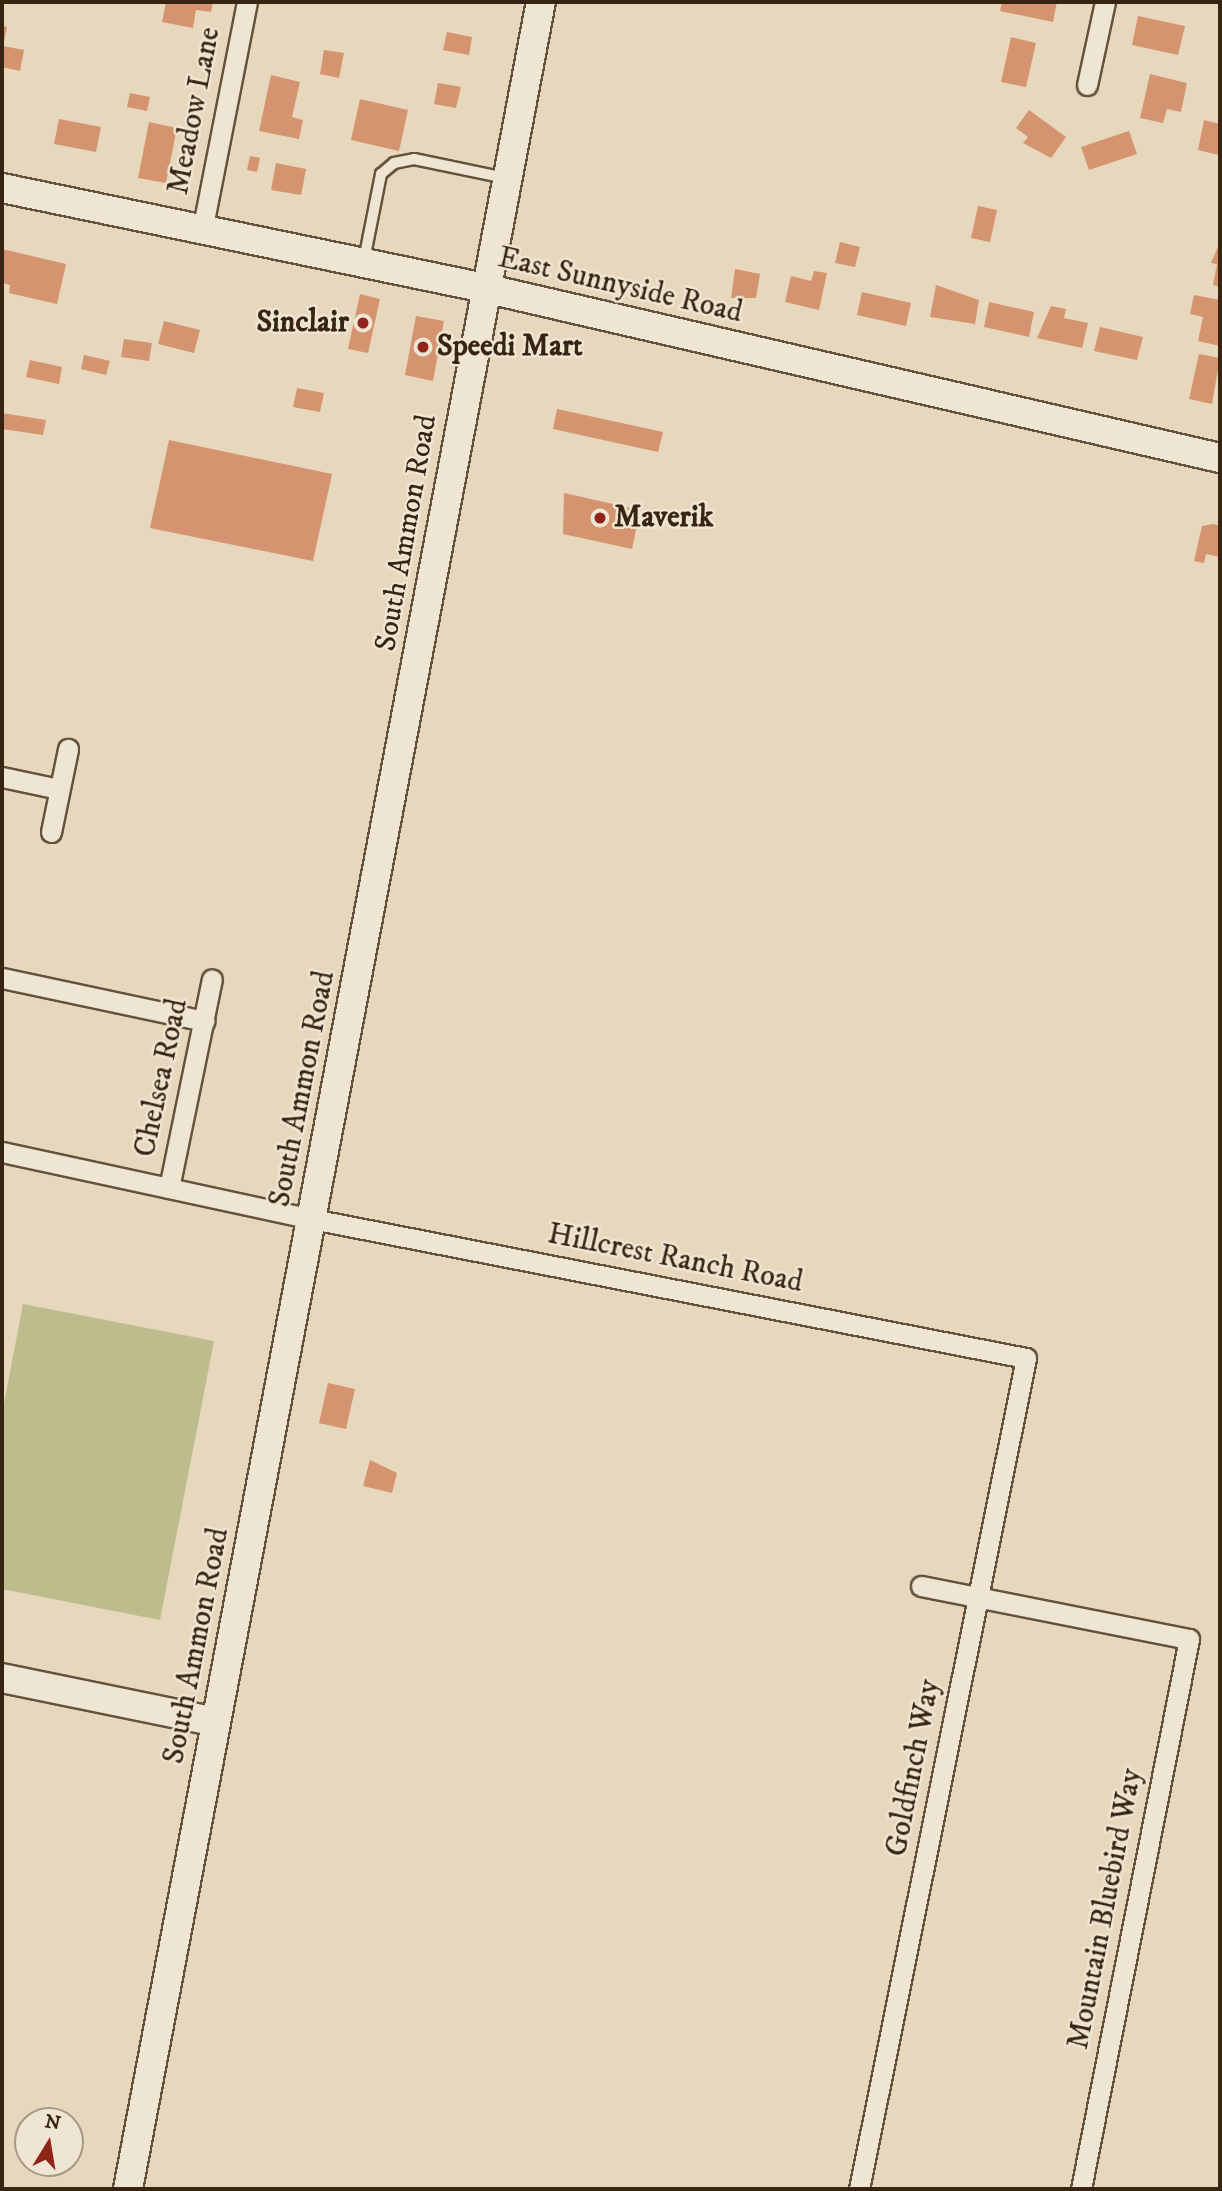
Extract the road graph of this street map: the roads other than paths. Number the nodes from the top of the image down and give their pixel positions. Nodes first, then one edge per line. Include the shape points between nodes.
1 (247, 2) edge
2 (541, 2) edge
3 (1105, 2) edge
4 (1087, 85) dead end
5 (506, 178) junction
6 (2, 188) edge
7 (202, 231) junction
8 (363, 264) junction
9 (484, 288) junction
10 (1220, 458) edge
11 (68, 749) dead end
12 (2, 777) edge
13 (59, 789) junction
14 (51, 832) dead end
15 (2, 978) edge
16 (212, 979) dead end
17 (204, 1021) junction
18 (2, 1152) edge
19 (169, 1188) junction
20 (312, 1219) junction
21 (1026, 1358) joint
22 (922, 1586) dead end
23 (978, 1598) junction
24 (2, 1678) edge
25 (216, 1722) junction
26 (128, 2189) edge
27 (859, 2189) edge
28 (1081, 2189) edge

1 - 7 street, Meadow Lane
2 - 5 street, South Ammon Road
3 - 4 street
5 - 8 lane via 414,159 394,163 381,174
5 - 9 street, South Ammon Road
6 - 7 street, East Sunnyside Road
7 - 8 street, East Sunnyside Road
8 - 9 street, East Sunnyside Road
9 - 10 street, East Sunnyside Road
9 - 20 street, South Ammon Road
11 - 13 street
12 - 13 street
13 - 14 street
15 - 17 street
16 - 17 street, Chelsea Road
17 - 19 street, Chelsea Road
18 - 19 street, Hillcrest Ranch Road
19 - 20 street, Hillcrest Ranch Road
20 - 21 street, Hillcrest Ranch Road
20 - 25 street, South Ammon Road
21 - 23 street, Goldfinch Way
22 - 23 street
23 - 27 street, Goldfinch Way
23 - 28 street, Mountain Bluebird Way via 1189,1639
24 - 25 street
25 - 26 street, South Ammon Road

